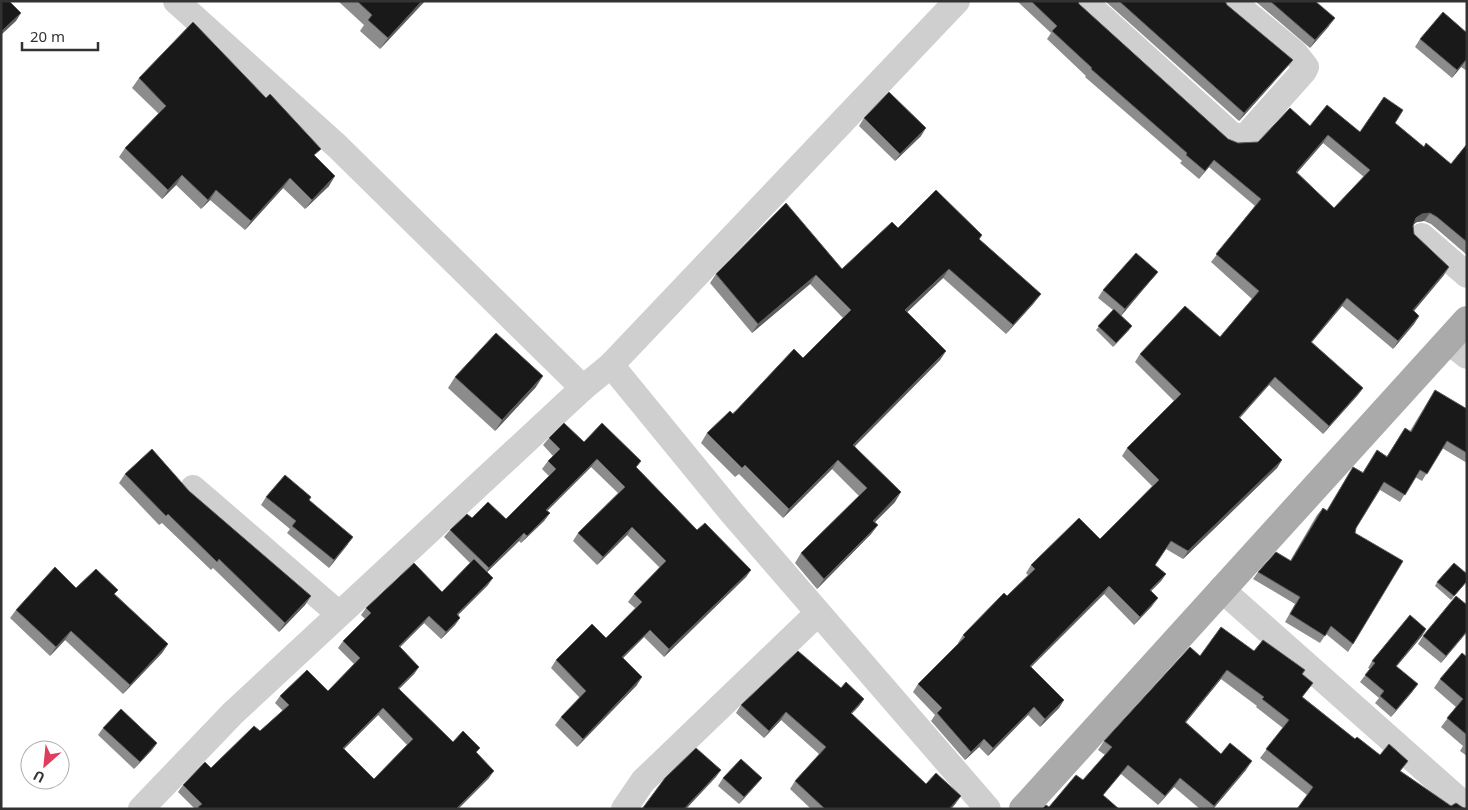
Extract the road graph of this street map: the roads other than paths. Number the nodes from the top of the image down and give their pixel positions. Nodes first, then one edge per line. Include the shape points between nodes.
1 (176, 1) edge
2 (957, 1) edge
3 (1084, 1) edge
4 (1232, 1) edge
5 (1422, 236) dead end
6 (1467, 275) edge
7 (1467, 320) edge
8 (1458, 348) edge
9 (611, 365) junction
10 (583, 388) junction
11 (194, 488) dead end
12 (1221, 589) junction
13 (818, 613) junction
14 (339, 614) junction
15 (149, 806) edge
16 (1467, 807) edge
17 (624, 809) edge
18 (988, 809) edge
19 (1024, 809) edge

1 - 10 street via 336,146
2 - 9 street
3 - 4 street via 1226,130 1239,138 1246,136 1306,66 1295,53
5 - 6 street
7 - 8 main road
8 - 12 main road via 1306,498
9 - 10 street
9 - 13 street
10 - 14 street
11 - 14 street
12 - 16 street
12 - 19 main road
13 - 17 street via 643,781
13 - 18 street
14 - 15 street via 233,713

